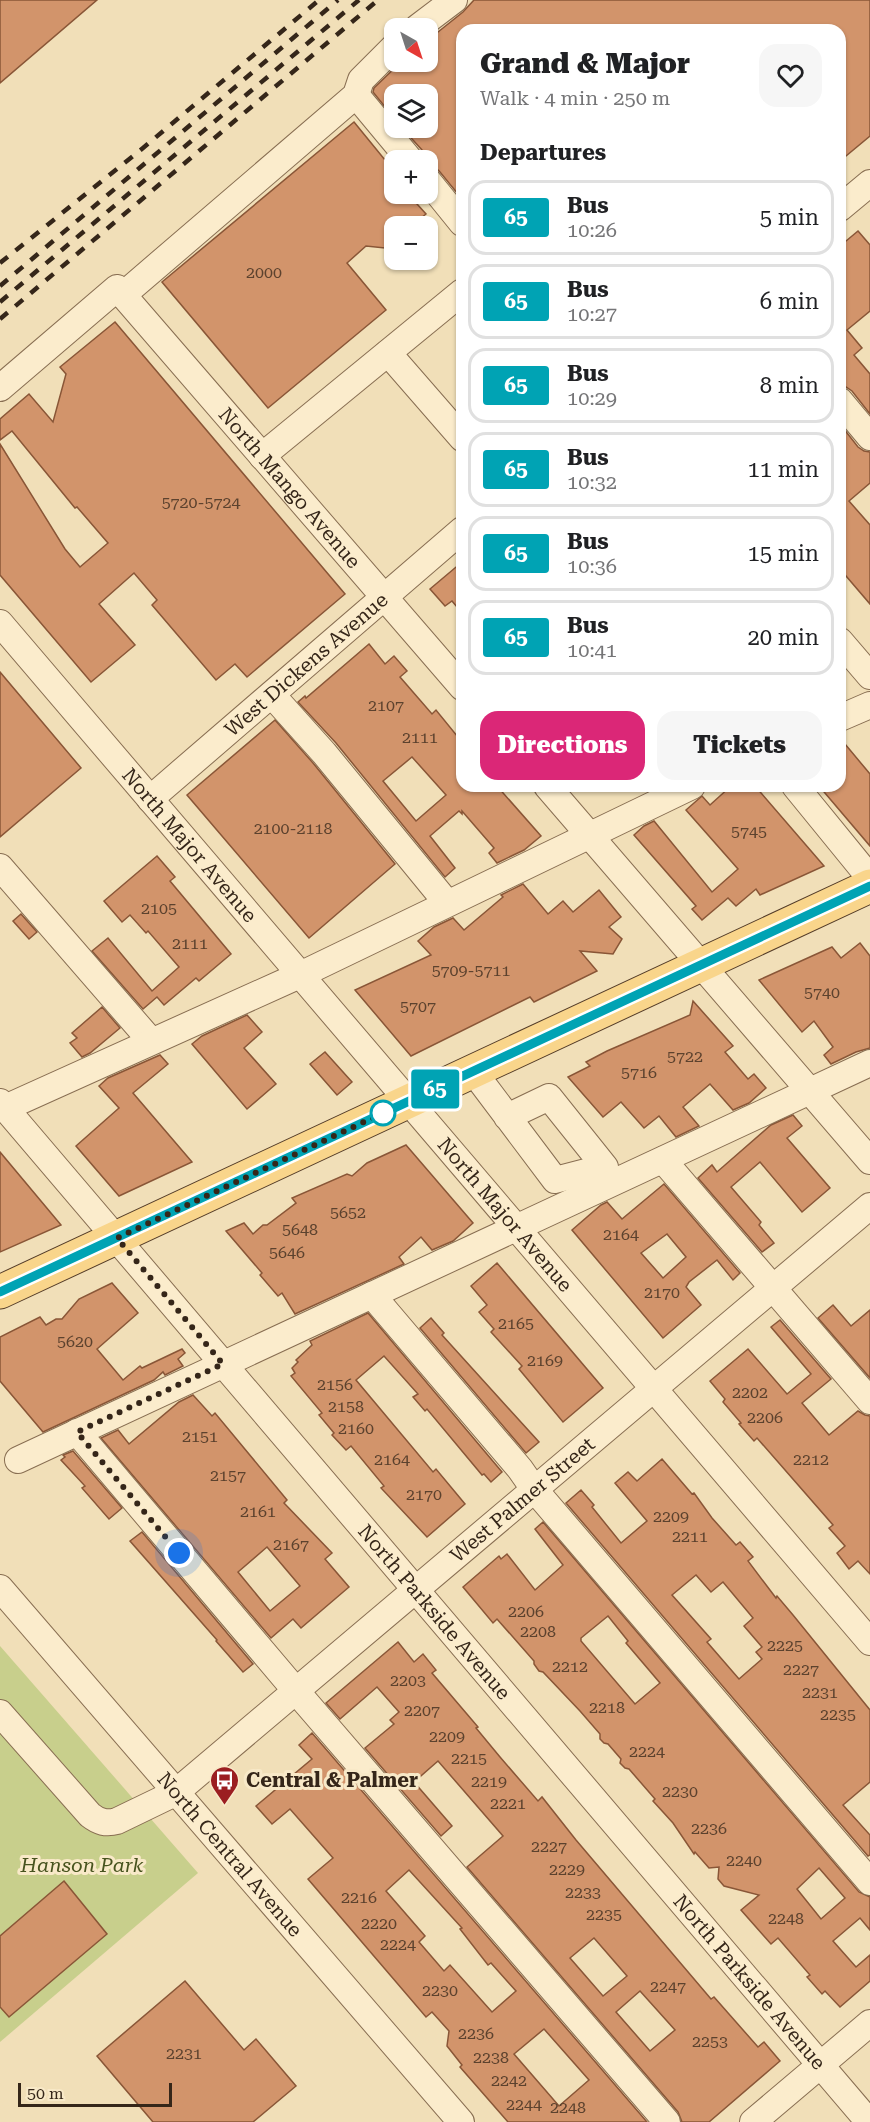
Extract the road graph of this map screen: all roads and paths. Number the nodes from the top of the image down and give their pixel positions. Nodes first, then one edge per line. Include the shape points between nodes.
1 (454, 0) edge
2 (430, 18) edge
3 (384, 57) edge
4 (356, 95) junction
5 (402, 150) edge
6 (868, 190) edge
7 (438, 194) edge
8 (846, 204) edge
9 (456, 216) edge
10 (120, 291) junction
11 (456, 297) edge
12 (388, 353) junction
13 (0, 388) edge
14 (846, 408) edge
15 (456, 431) edge
16 (870, 436) edge
17 (262, 456) junction
18 (456, 535) edge
19 (385, 598) junction
20 (0, 623) edge
21 (846, 648) edge
22 (870, 676) edge
23 (456, 680) edge
24 (272, 695) junction
25 (870, 705) edge
26 (846, 715) edge
27 (553, 792) edge
28 (679, 792) edge
29 (800, 792) edge
30 (150, 799) junction
31 (589, 834) junction
32 (0, 867) edge
33 (870, 878) edge
34 (870, 886) edge
35 (447, 903) junction
36 (701, 964) junction
37 (300, 975) junction
38 (151, 1041) junction
39 (870, 1063) edge
40 (473, 1071) junction
41 (810, 1091) junction
42 (408, 1101) junction
43 (3, 1105) edge
44 (507, 1117) dead end
45 (663, 1160) junction
46 (870, 1161) edge
47 (870, 1206) edge
48 (516, 1228) junction
49 (117, 1238) junction
50 (773, 1288) junction
51 (0, 1292) edge
52 (372, 1295) junction
53 (223, 1364) junction
54 (654, 1388) junction
55 (870, 1401) edge
56 (77, 1432) junction
57 (18, 1460) dead end
58 (534, 1489) junction
59 (0, 1588) edge
60 (414, 1591) junction
61 (870, 1642) edge
62 (296, 1691) junction
63 (0, 1713) edge
64 (175, 1793) junction
65 (870, 1882) edge
66 (870, 2024) edge
67 (820, 2066) junction
68 (461, 2122) edge
69 (667, 2122) edge
70 (753, 2122) edge
71 (868, 2122) edge

1 - 2 street
3 - 4 street via 361,80
4 - 5 street
4 - 10 street
6 - 8 street
7 - 9 street
10 - 13 street
10 - 17 street, North Mango Avenue
11 - 12 street
12 - 15 street
12 - 17 street
14 - 16 street
17 - 19 street, North Mango Avenue
18 - 19 street, West Dickens Avenue
19 - 23 street, North Mango Avenue
19 - 24 street, West Dickens Avenue
20 - 30 street, North Major Avenue
21 - 22 street
24 - 30 street, West Dickens Avenue
24 - 35 street
25 - 26 street
27 - 31 street
28 - 31 street
29 - 33 street
30 - 37 street, North Major Avenue
31 - 35 street
31 - 36 street
32 - 38 street
34 - 36 main road
35 - 37 street
36 - 40 main road
36 - 41 street
37 - 38 street
37 - 42 street, North Major Avenue
38 - 43 street
39 - 41 street
40 - 42 main road
40 - 44 street
41 - 45 street
41 - 46 street
42 - 48 street, North Major Avenue
42 - 49 main road
43 - 49 street, North Parkside Avenue
45 - 48 street
45 - 50 street
47 - 50 street, West Palmer Street
48 - 52 street
48 - 54 street, North Major Avenue
49 - 51 main road
49 - 53 street, North Parkside Avenue
50 - 54 street, West Palmer Street
50 - 55 street
52 - 53 street
52 - 58 street
53 - 56 street
53 - 60 street, North Parkside Avenue
54 - 58 street, West Palmer Street
54 - 61 street, North Major Avenue
56 - 57 street
56 - 62 street
58 - 60 street, West Palmer Street
58 - 65 street
59 - 64 street, North Central Avenue
60 - 62 street, West Palmer Street
60 - 67 street, North Parkside Avenue
62 - 64 street, West Palmer Street
62 - 69 street
63 - 64 street, West Palmer Street via 98,1821 117,1821
64 - 68 street, North Central Avenue
66 - 67 street
67 - 70 street
67 - 71 street, North Parkside Avenue

